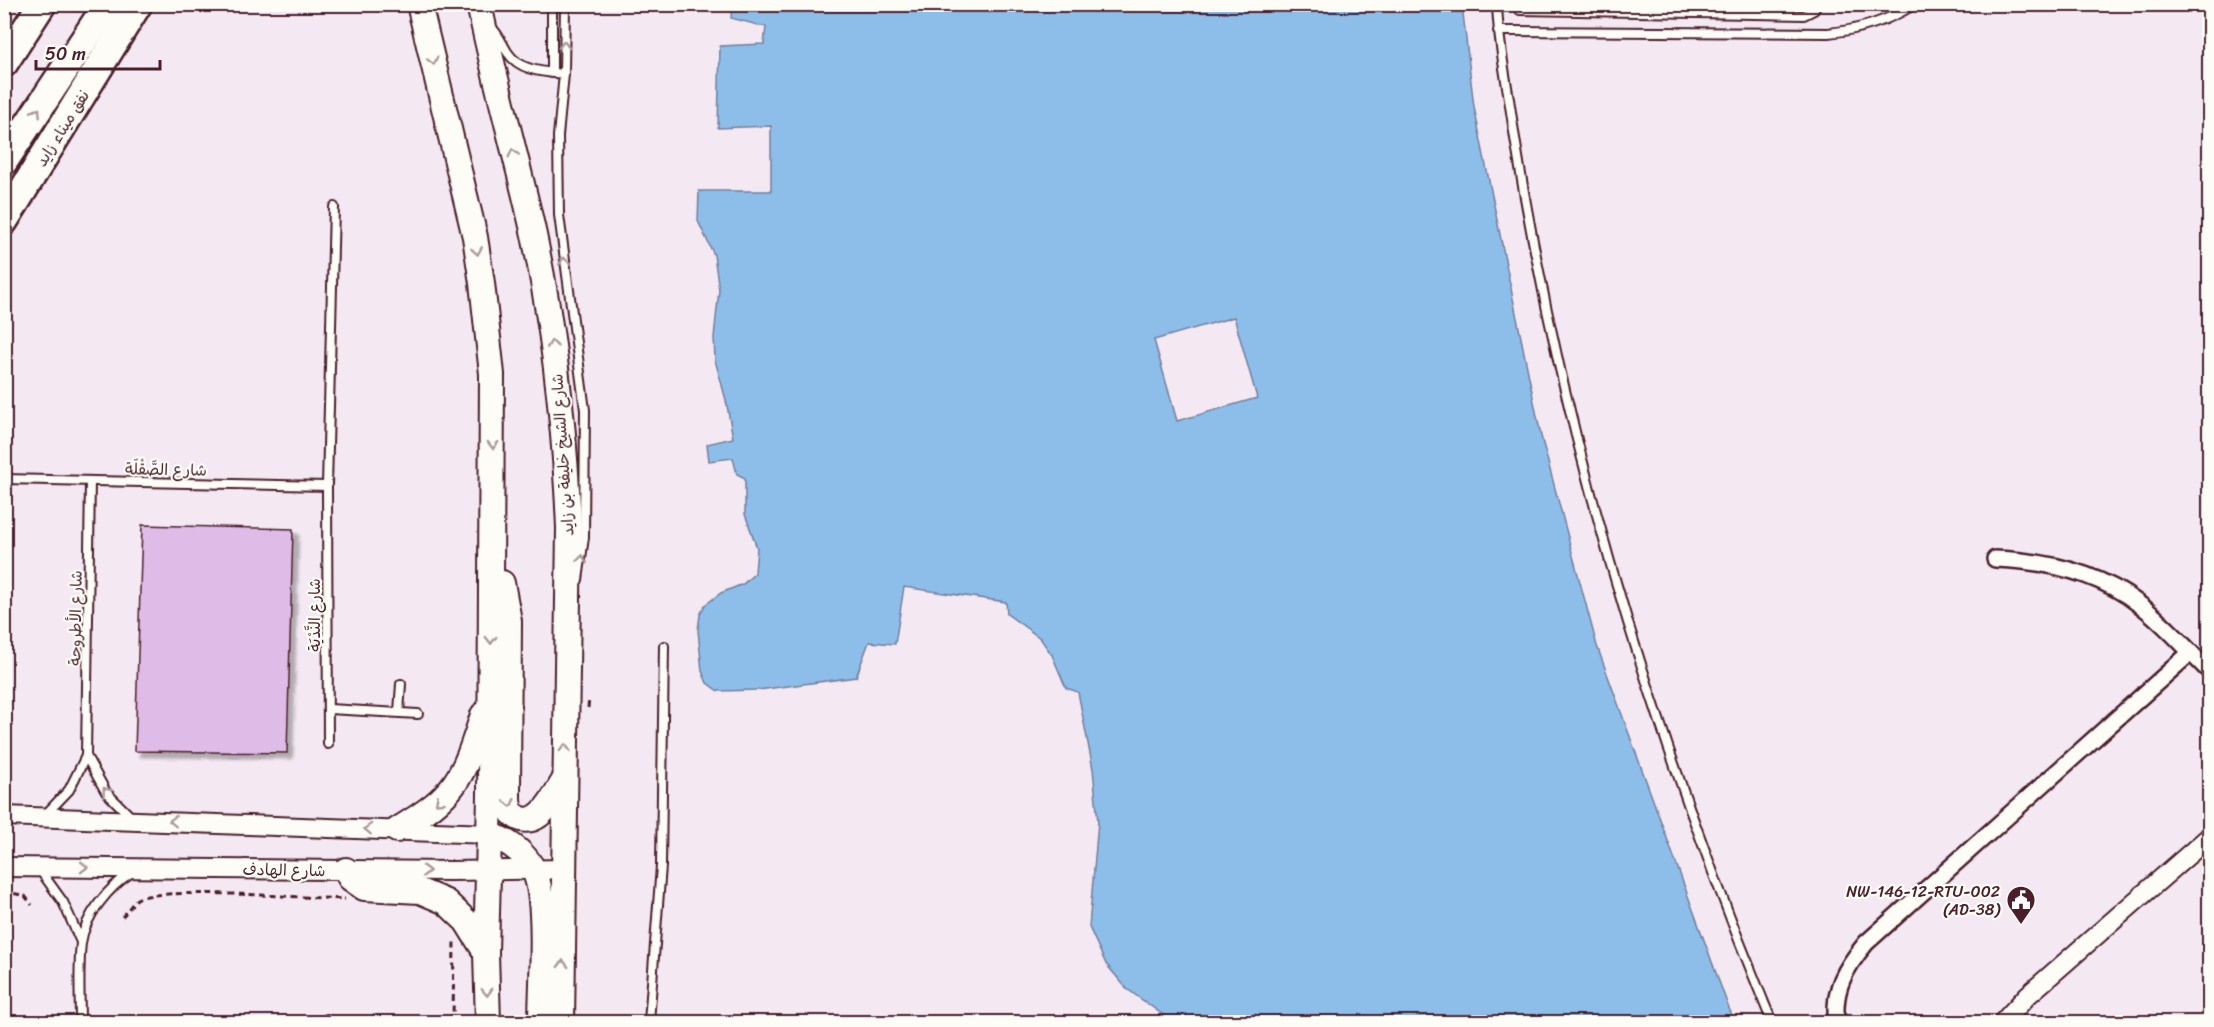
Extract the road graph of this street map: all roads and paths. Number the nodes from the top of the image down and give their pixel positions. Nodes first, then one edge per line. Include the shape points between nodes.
1 (42, 4) edge
2 (108, 4) edge
3 (138, 4) edge
4 (419, 4) edge
5 (552, 4) edge
6 (566, 4) edge
7 (1497, 4) edge
8 (1817, 4) edge
9 (1915, 4) edge
10 (2203, 4) edge
11 (1520, 10) dead end
12 (481, 12) edge
13 (2210, 12) edge
14 (1498, 32) junction
15 (4, 63) edge
16 (552, 73) junction
17 (564, 75) junction
18 (4, 161) edge
19 (334, 207) dead end
20 (4, 221) edge
21 (4, 479) edge
22 (90, 481) junction
23 (327, 486) junction
24 (492, 559) junction
25 (1995, 559) dead end
26 (567, 615) junction
27 (664, 646) dead end
28 (2190, 653) junction
29 (2210, 672) edge
30 (401, 684) dead end
31 (490, 693) junction
32 (329, 709) junction
33 (399, 712) junction
34 (418, 714) dead end
35 (328, 744) dead end
36 (86, 756) junction
37 (565, 780) junction
38 (4, 816) edge
39 (41, 817) junction
40 (134, 820) junction
41 (397, 830) junction
42 (489, 834) junction
43 (2210, 836) edge
44 (4, 867) edge
45 (37, 867) junction
46 (138, 868) junction
47 (564, 869) junction
48 (346, 870) junction
49 (488, 870) junction
50 (534, 870) junction
51 (4, 891) edge
52 (356, 899) dead end
53 (33, 905) dead end
54 (122, 917) dead end
55 (454, 936) dead end
56 (81, 942) junction
57 (486, 954) junction
58 (80, 1023) edge
59 (453, 1023) edge
60 (488, 1023) edge
61 (541, 1023) edge
62 (562, 1023) edge
63 (649, 1023) edge
64 (1772, 1023) edge
65 (1837, 1023) edge
66 (2003, 1023) edge

1 - 15 highway
18 -> 2 highway
3 - 20 highway, نفق ميناء زايد
4 -> 24 main road via 483,283 492,374
5 - 16 lane
17 -> 6 lane
7 - 14 lane
8 - 11 lane via 1803,15
9 - 14 lane via 1878,23 1828,33
10 - 13 lane
12 - 16 lane via 514,60
26 -> 12 main road, شارع الشيخ خليفة بن زايد via 568,490 550,331 533,234
14 - 64 lane via 1540,278 1558,364 1603,534 1686,798
16 - 17 lane
26 -> 17 lane via 579,577 585,537 585,438 582,380 559,215 558,136
19 - 23 lane, شارع النَّدْيَة
21 - 22 lane, شارع الصَّقْلَة
22 - 23 lane, شارع الصَّقْلَة
22 - 36 lane, شارع الأطروحة
23 - 32 lane, شارع النَّدْيَة
24 -> 31 main road
24 -> 37 main road via 504,588 509,621 508,805 512,813 526,820 535,818
25 - 28 street via 2022,560 2078,572 2111,586 2140,604
37 -> 26 main road, شارع الشيخ خليفة بن زايد
27 - 63 lane via 660,866
28 - 29 street
28 - 65 street via 1866,943 1849,963 1838,985
30 - 33 lane
31 -> 41 main road via 461,776 435,806
31 - 42 main road
32 - 33 lane
32 - 35 lane, شارع النَّدْيَة
33 - 34 lane
36 - 39 lane, شارع الأطروحة via 69,790
40 -> 36 lane, شارع الأطروحة via 105,792
37 - 47 main road, شارع الشيخ خليفة بن زايد
38 - 39 street
39 - 40 street
41 -> 40 street
41 - 42 street
42 - 49 main road
42 - 50 main road via 515,847
43 - 66 street via 2028,995
44 - 45 street, شارع الهادف
45 -> 46 street, شارع الهادف
45 - 56 lane via 63,902
46 - 48 street, شارع الهادف
46 - 56 lane via 102,899
47 - 50 street, شارع الهادف
62 -> 47 main road, شارع الشيخ خليفة بن زايد
48 -> 49 street, شارع الهادف
48 - 57 main road via 364,888 420,891 446,902 466,921
49 - 50 street, شارع الهادف
49 - 57 main road
50 - 61 main road via 542,909
51 - 53 path via 25,896
52 - 54 path via 153,894 137,899
55 - 59 path
56 - 58 lane
57 -> 60 main road

